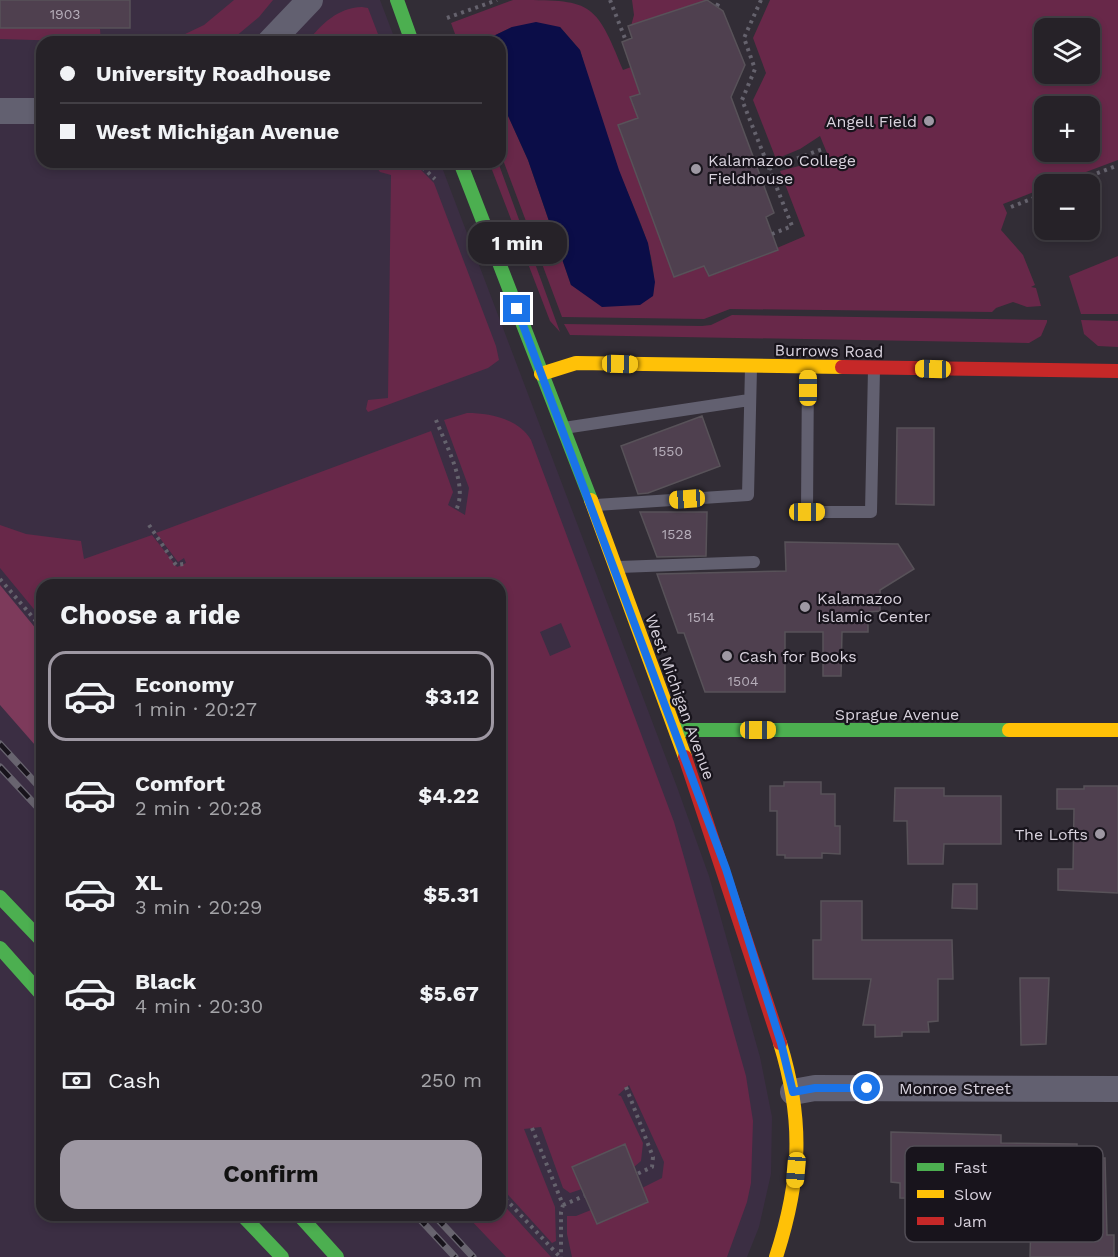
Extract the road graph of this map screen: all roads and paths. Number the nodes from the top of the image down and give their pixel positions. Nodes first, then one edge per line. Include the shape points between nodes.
1 (310, 0) edge
2 (397, 0) edge
3 (497, 0) edge
4 (610, 0) edge
5 (720, 0) edge
6 (761, 0) edge
7 (717, 6) dead end
8 (447, 18) dead end
9 (276, 36) edge
10 (410, 36) edge
11 (626, 41) dead end
12 (0, 111) edge
13 (36, 111) edge
14 (825, 148) dead end
15 (1117, 166) edge
16 (423, 168) edge
17 (462, 168) edge
18 (769, 169) junction
19 (1118, 172) edge
20 (1096, 174) edge
21 (436, 180) dead end
22 (1034, 198) edge
23 (1011, 207) dead end
24 (772, 234) dead end
25 (751, 367) junction
26 (808, 367) junction
27 (874, 368) junction
28 (1118, 371) edge
29 (541, 374) junction
30 (749, 400) junction
31 (436, 420) dead end
32 (563, 428) junction
33 (592, 506) junction
34 (456, 510) dead end
35 (149, 525) dead end
36 (754, 562) dead end
37 (184, 564) dead end
38 (614, 567) junction
39 (0, 579) edge
40 (36, 621) edge
41 (676, 730) junction
42 (1118, 730) edge
43 (0, 897) edge
44 (36, 935) edge
45 (0, 948) edge
46 (36, 988) edge
47 (626, 1087) dead end
48 (1118, 1089) edge
49 (793, 1092) junction
50 (532, 1128) dead end
51 (637, 1174) dead end
52 (585, 1196) dead end
53 (506, 1199) edge
54 (563, 1205) junction
55 (248, 1221) edge
56 (304, 1221) edge
57 (282, 1257) edge
58 (337, 1257) edge
59 (561, 1257) edge
60 (776, 1257) edge

1 - 9 street
2 - 10 street
3 - 8 path
4 - 11 path
5 - 7 path
6 - 18 path via 744,38 755,69 742,100
12 - 13 street
14 - 18 path
15 - 19 path
15 - 20 path
16 - 21 path
17 - 29 street, West Michigan Avenue
18 - 24 path via 792,226
22 - 23 path
25 - 26 street, Burrows Road
25 - 29 street, Burrows Road via 576,363
25 - 30 lane
26 - 27 street, Burrows Road
26 - 27 lane via 807,512 871,512
27 - 28 street, Burrows Road
29 - 32 street, West Michigan Avenue
30 - 32 lane
30 - 33 lane via 748,495
31 - 34 path via 460,487
32 - 33 street, West Michigan Avenue
33 - 38 street, West Michigan Avenue
35 - 37 path via 176,565
36 - 38 lane
38 - 41 street, West Michigan Avenue
39 - 40 path
41 - 42 street, Sprague Avenue
41 - 49 street, West Michigan Avenue via 733,891
43 - 44 street
45 - 46 street
47 - 51 path via 653,1157 652,1167
48 - 49 street, Monroe Street via 823,1088
49 - 60 street, West Michigan Avenue via 798,1150 795,1189
50 - 54 path
52 - 54 path
53 - 59 path
54 - 59 path
55 - 57 street
56 - 58 street

